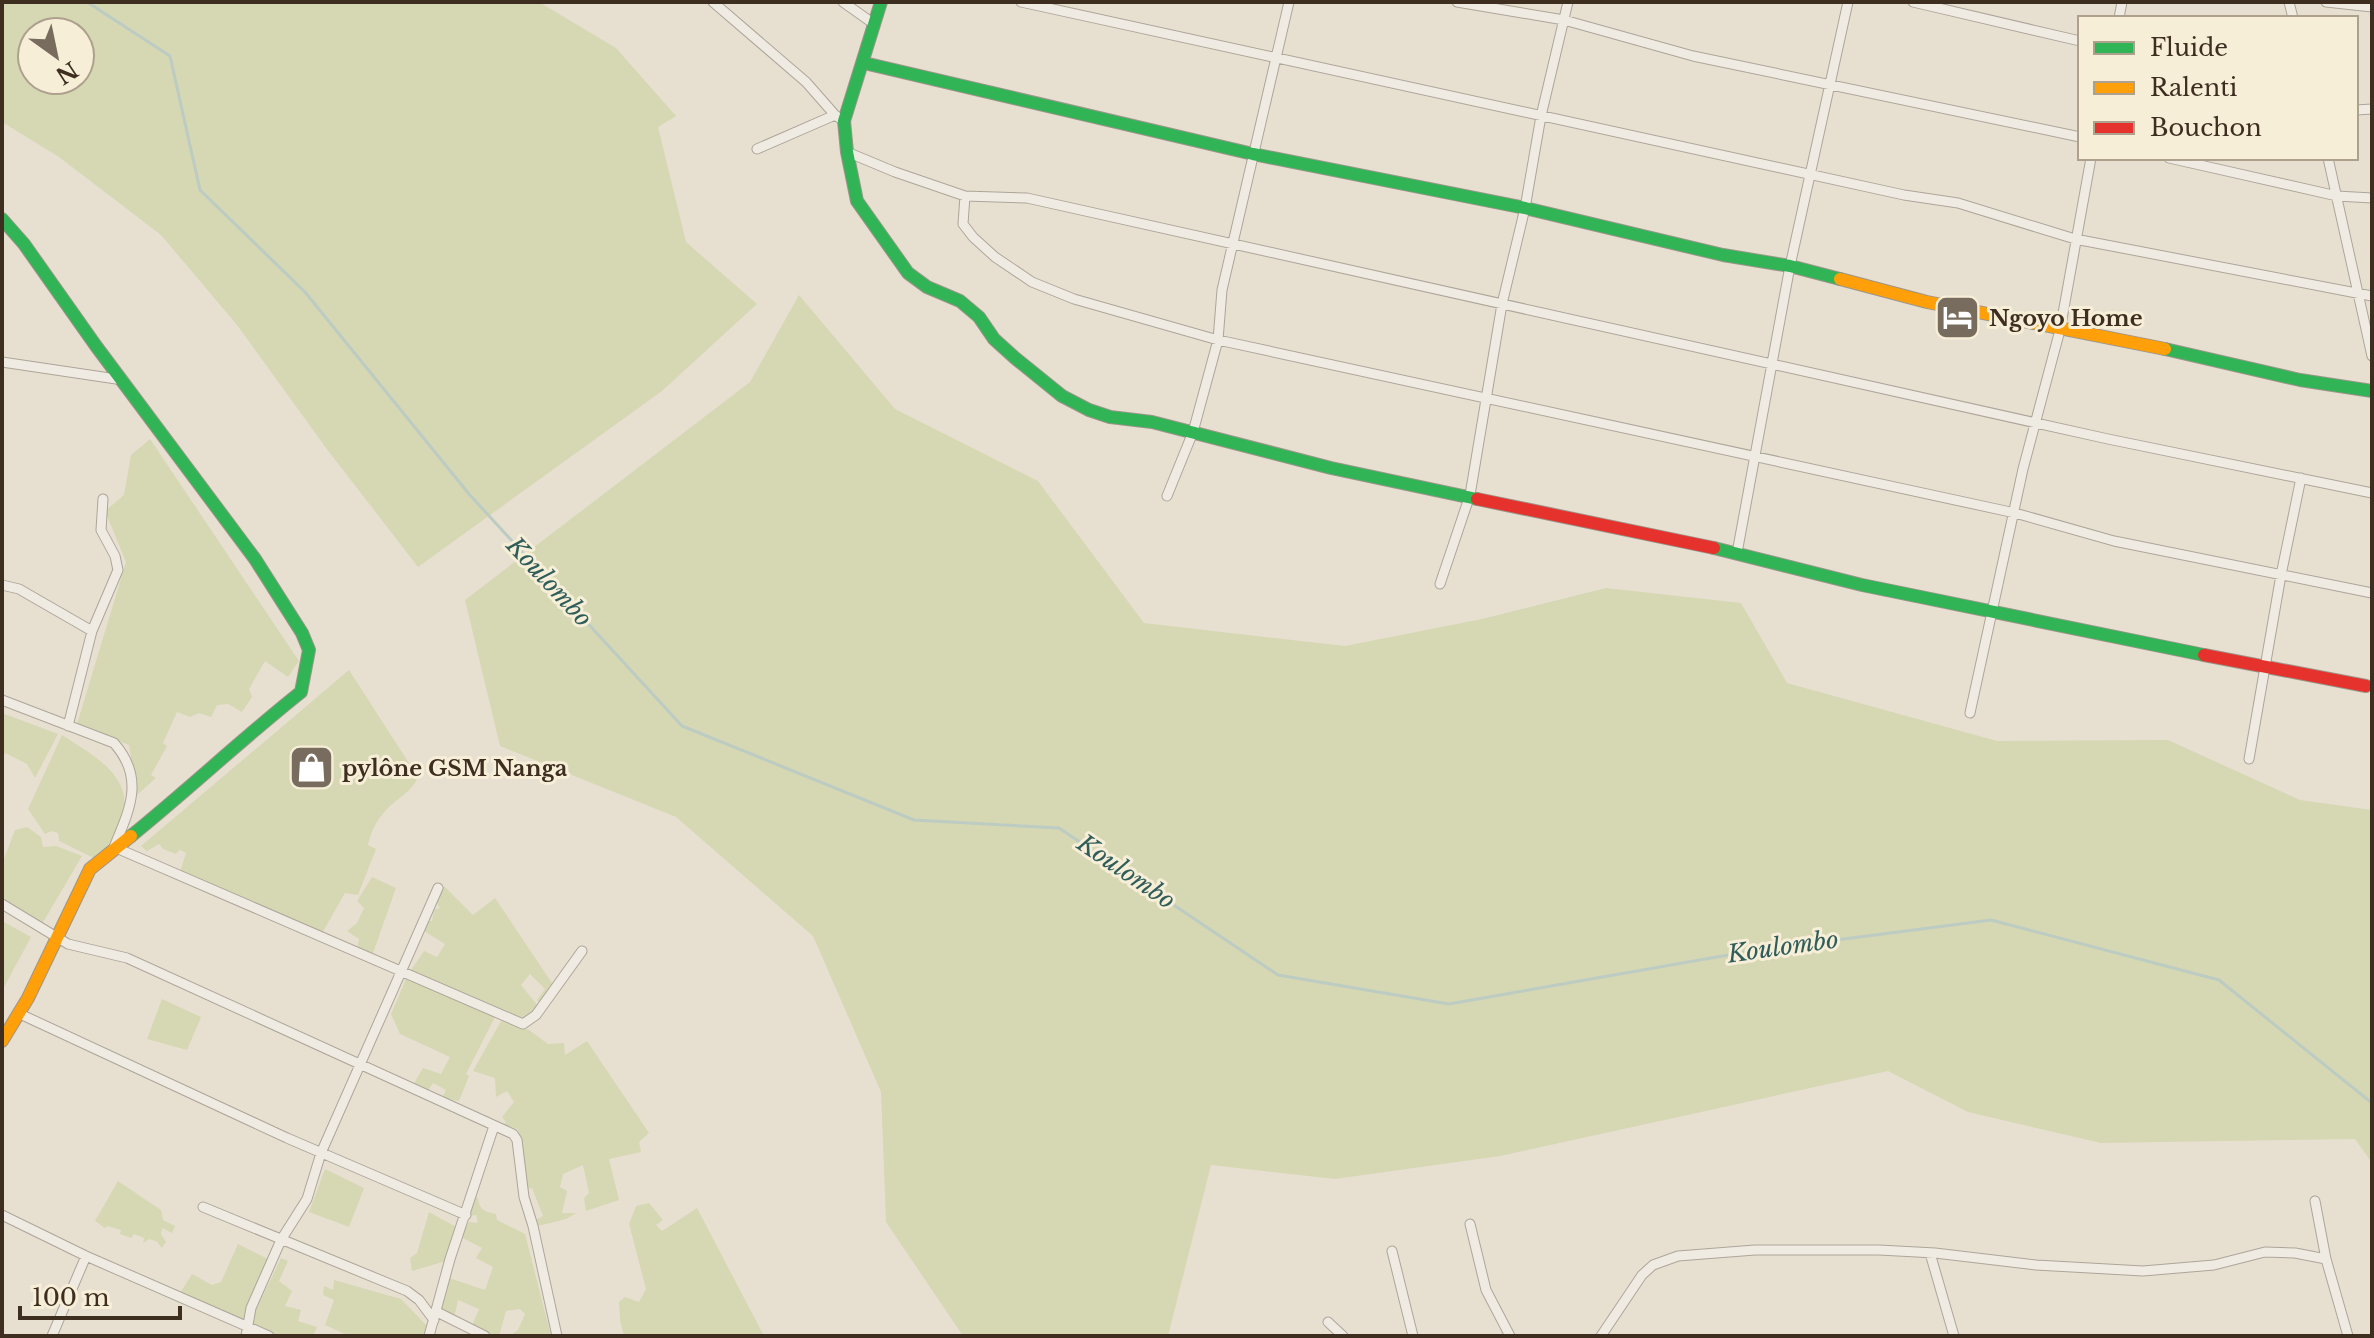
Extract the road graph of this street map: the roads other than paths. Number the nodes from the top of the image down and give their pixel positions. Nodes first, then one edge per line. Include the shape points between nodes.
1 (714, 2) edge
2 (843, 2) edge
3 (881, 2) edge
4 (1021, 2) edge
5 (1289, 2) edge
6 (1457, 2) edge
7 (1568, 2) edge
8 (1848, 2) edge
9 (1913, 2) edge
10 (2326, 2) edge
11 (2372, 7) edge
12 (1564, 20) junction
13 (874, 24) junction
14 (2078, 41) edge
15 (1277, 58) junction
16 (864, 63) junction
17 (1830, 86) junction
18 (1541, 116) junction
19 (840, 118) junction
20 (2078, 137) edge
21 (757, 149) dead end
22 (847, 152) junction
23 (1253, 154) junction
24 (2091, 160) edge
25 (2178, 160) edge
26 (2328, 160) edge
27 (1811, 174) junction
28 (965, 196) junction
29 (2337, 196) junction
30 (2372, 198) edge
31 (1525, 208) junction
32 (2, 219) edge
33 (2075, 239) junction
34 (1232, 244) junction
35 (1790, 266) junction
36 (2358, 293) junction
37 (2372, 296) edge
38 (1502, 304) junction
39 (2060, 330) junction
40 (1218, 340) junction
41 (2372, 356) edge
42 (2, 362) edge
43 (1772, 362) junction
44 (123, 380) junction
45 (2372, 391) edge
46 (1485, 396) junction
47 (2035, 421) junction
48 (1193, 432) junction
49 (1755, 458) junction
50 (2301, 478) junction
51 (2372, 493) edge
52 (1470, 495) junction
53 (1167, 496) dead end
54 (103, 499) dead end
55 (2015, 513) junction
56 (1737, 553) junction
57 (2281, 575) junction
58 (1440, 584) dead end
59 (2, 585) edge
60 (2372, 593) edge
61 (1993, 611) junction
62 (92, 631) junction
63 (2266, 668) junction
64 (2366, 686) dead end
65 (2, 700) edge
66 (1970, 713) dead end
67 (68, 726) junction
68 (2249, 759) dead end
69 (114, 847) junction
70 (438, 888) dead end
71 (2, 904) edge
72 (56, 939) junction
73 (582, 951) dead end
74 (401, 971) junction
75 (20, 1014) junction
76 (2, 1041) edge
77 (362, 1064) junction
78 (494, 1126) junction
79 (321, 1153) junction
80 (2315, 1201) dead end
81 (203, 1207) dead end
82 (2, 1215) edge
83 (466, 1215) junction
84 (1470, 1224) dead end
85 (281, 1240) junction
86 (1392, 1251) dead end
87 (1930, 1253) junction
88 (86, 1256) junction
89 (2326, 1259) junction
90 (436, 1316) junction
91 (1328, 1322) dead end
92 (246, 1331) edge
93 (52, 1336) edge
94 (269, 1336) edge
95 (429, 1336) edge
96 (485, 1336) edge
97 (557, 1336) edge
98 (1343, 1336) edge
99 (1413, 1336) edge
100 (1510, 1336) edge
101 (1601, 1336) edge
102 (1954, 1336) edge
103 (2348, 1336) edge

1 - 19 street
2 - 13 street
3 - 13 street
4 - 15 street
5 - 15 street
6 - 12 street
7 - 12 street
8 - 17 street
9 - 14 street
10 - 11 street
12 - 17 street
12 - 18 street
13 - 16 street
15 - 18 street
15 - 23 street
16 - 19 street
16 - 23 street
17 - 20 street
17 - 27 street
18 - 27 street
18 - 31 street
19 - 21 street
19 - 22 street
22 - 28 street
22 - 48 street via 857,201 908,273 960,301 994,339 1062,396 1110,417
23 - 31 street
23 - 34 street
24 - 33 street
25 - 29 street
26 - 29 street
27 - 33 street via 1958,203
27 - 35 street
28 - 34 street via 1027,198
28 - 40 street via 963,224 973,237 1032,282
29 - 30 street
29 - 36 street
31 - 35 street via 1656,241
31 - 38 street
32 - 44 street
33 - 36 street
33 - 39 street
34 - 38 street
34 - 40 street
35 - 39 street
35 - 43 street
36 - 37 street
36 - 41 street
38 - 43 street
38 - 46 street
39 - 45 street
39 - 47 street
40 - 46 street
40 - 48 street
42 - 44 street
43 - 47 street
43 - 49 street
44 - 69 street via 255,559 302,633 309,662 301,692
46 - 49 street
46 - 52 street
47 - 50 street
47 - 55 street
48 - 52 street via 1331,468
48 - 53 street
49 - 55 street
49 - 56 street
50 - 51 street
50 - 57 street
52 - 56 street
52 - 58 street
54 - 62 street via 101,530 118,570
55 - 57 street via 2114,541
55 - 61 street
56 - 61 street
57 - 60 street
57 - 63 street
59 - 62 street via 19,589
61 - 63 street
61 - 66 street
62 - 67 street
63 - 64 street
63 - 68 street
65 - 67 street
67 - 69 street via 114,743 126,757 133,792
69 - 72 street via 90,869
69 - 74 street
70 - 74 street
71 - 72 street
72 - 75 street
72 - 77 street via 127,958
73 - 74 street via 536,1015 523,1024
74 - 77 street
75 - 76 street
75 - 79 street
77 - 78 street
77 - 79 street
78 - 83 street
78 - 97 street via 517,1140 524,1197
79 - 83 street
79 - 85 street via 307,1199
80 - 89 street
81 - 85 street
82 - 88 street
83 - 90 street
84 - 100 street via 1486,1290
85 - 90 street via 407,1291
85 - 92 street
86 - 99 street
87 - 89 street via 2103,1270 2184,1269 2265,1252
87 - 101 street via 1834,1249 1678,1256 1642,1275
87 - 102 street
88 - 92 street
88 - 93 street
89 - 103 street
90 - 95 street
90 - 96 street
91 - 98 street
92 - 94 street

